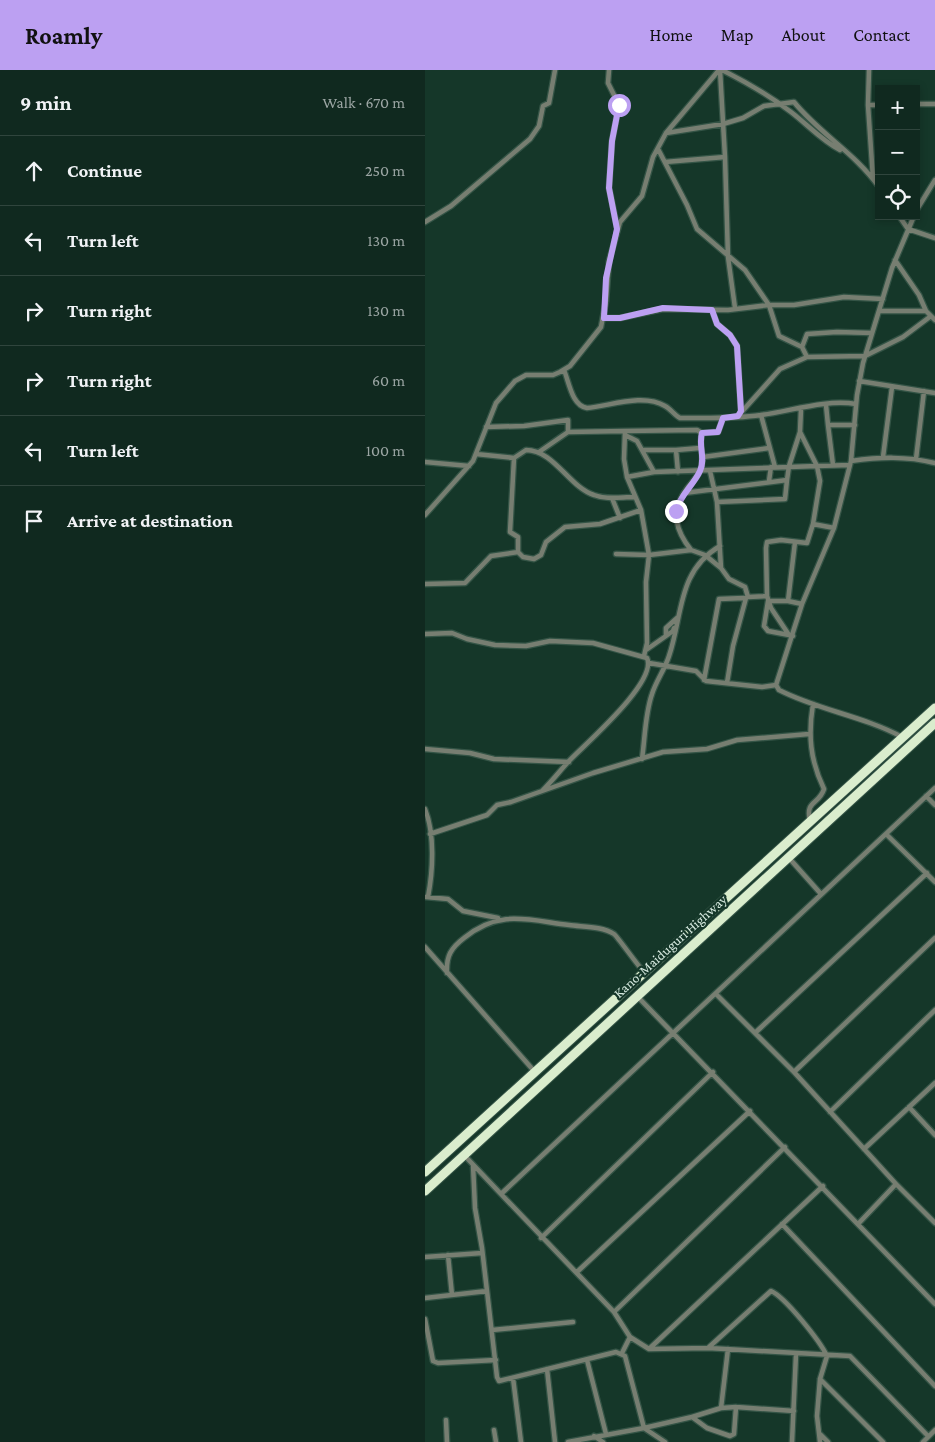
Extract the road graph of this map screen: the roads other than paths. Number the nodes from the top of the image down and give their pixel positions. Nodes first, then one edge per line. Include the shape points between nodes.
1 (555, 70) edge
2 (609, 70) edge
3 (720, 70) edge
4 (869, 70) edge
5 (778, 103) junction
6 (875, 104) edge
7 (920, 104) edge
8 (935, 104) edge
9 (868, 105) junction
10 (723, 124) junction
11 (666, 133) junction
12 (658, 149) junction
13 (848, 154) junction
14 (725, 157) junction
15 (665, 162) junction
16 (873, 178) junction
17 (935, 180) edge
18 (875, 181) edge
19 (920, 205) edge
20 (902, 220) edge
21 (912, 220) edge
22 (425, 222) edge
23 (617, 229) junction
24 (908, 229) junction
25 (935, 238) edge
26 (728, 257) junction
27 (895, 260) junction
28 (883, 299) junction
29 (769, 304) junction
30 (735, 308) junction
31 (712, 310) junction
32 (879, 311) junction
33 (926, 311) junction
34 (604, 318) junction
35 (933, 318) edge
36 (872, 333) junction
37 (802, 347) junction
38 (865, 356) junction
39 (807, 357) junction
40 (564, 370) junction
41 (859, 381) junction
42 (892, 387) junction
43 (924, 391) junction
44 (935, 393) edge
45 (856, 404) junction
46 (825, 405) junction
47 (801, 408) junction
48 (741, 411) junction
49 (761, 415) junction
50 (738, 416) junction
51 (723, 418) junction
52 (828, 425) junction
53 (855, 425) junction
54 (486, 427) junction
55 (569, 432) junction
56 (800, 432) junction
57 (625, 433) junction
58 (702, 433) junction
59 (700, 448) junction
60 (769, 448) junction
61 (643, 450) junction
62 (676, 450) junction
63 (539, 452) junction
64 (476, 454) junction
65 (703, 457) junction
66 (883, 457) junction
67 (514, 458) junction
68 (917, 458) junction
69 (425, 462) edge
70 (935, 462) edge
71 (851, 463) junction
72 (833, 465) junction
73 (469, 466) junction
74 (789, 466) junction
75 (817, 466) junction
76 (773, 467) junction
77 (711, 470) junction
78 (700, 471) junction
79 (654, 472) junction
80 (678, 472) junction
81 (627, 477) junction
82 (787, 480) junction
83 (769, 481) junction
84 (715, 490) junction
85 (684, 493) junction
86 (633, 497) junction
87 (612, 498) junction
88 (717, 502) junction
89 (641, 510) junction
90 (425, 515) edge
91 (620, 518) junction
92 (813, 524) junction
93 (834, 528) junction
94 (795, 542) junction
95 (720, 546) junction
96 (691, 550) junction
97 (518, 552) junction
98 (616, 554) dead end
99 (649, 555) junction
100 (705, 555) junction
101 (721, 568) junction
102 (425, 584) edge
103 (746, 598) junction
104 (768, 598) junction
105 (788, 601) junction
106 (803, 604) junction
107 (677, 618) junction
108 (425, 634) edge
109 (791, 636) junction
110 (646, 650) junction
111 (644, 656) junction
112 (649, 664) junction
113 (664, 666) junction
114 (704, 680) junction
115 (727, 683) junction
116 (776, 685) junction
117 (813, 704) junction
118 (935, 708) edge
119 (935, 723) edge
120 (809, 734) junction
121 (902, 737) junction
122 (425, 749) edge
123 (642, 759) junction
124 (569, 762) junction
125 (935, 788) edge
126 (542, 791) junction
127 (926, 796) junction
128 (935, 804) edge
129 (425, 809) edge
130 (810, 821) junction
131 (430, 834) junction
132 (886, 834) junction
133 (788, 857) junction
134 (927, 873) junction
135 (935, 882) edge
136 (821, 894) junction
137 (426, 897) edge
138 (500, 919) junction
139 (935, 938) edge
140 (425, 947) edge
141 (447, 973) junction
142 (645, 973) junction
143 (716, 994) junction
144 (636, 995) junction
145 (935, 1010) edge
146 (756, 1032) junction
147 (674, 1034) junction
148 (713, 1072) junction
149 (794, 1072) junction
150 (536, 1073) junction
151 (935, 1083) edge
152 (909, 1107) junction
153 (750, 1111) junction
154 (830, 1112) junction
155 (935, 1135) edge
156 (785, 1147) junction
157 (864, 1149) junction
158 (464, 1155) junction
159 (473, 1165) junction
160 (425, 1172) edge
161 (896, 1184) junction
162 (823, 1186) junction
163 (425, 1191) edge
164 (501, 1194) junction
165 (935, 1223) edge
166 (782, 1224) junction
167 (858, 1224) junction
168 (541, 1238) junction
169 (482, 1253) junction
170 (448, 1255) junction
171 (425, 1257) edge
172 (577, 1272) junction
173 (487, 1291) junction
174 (452, 1295) junction
175 (425, 1298) edge
176 (935, 1304) edge
177 (613, 1312) junction
178 (425, 1319) edge
179 (573, 1322) dead end
180 (491, 1330) junction
181 (630, 1337) junction
182 (708, 1348) junction
183 (649, 1349) junction
184 (728, 1350) junction
185 (622, 1352) junction
186 (796, 1354) junction
187 (827, 1356) junction
188 (496, 1360) junction
189 (587, 1360) junction
190 (547, 1369) junction
191 (513, 1378) junction
192 (819, 1379) junction
193 (935, 1386) edge
194 (736, 1407) junction
195 (721, 1408) junction
196 (794, 1411) junction
197 (692, 1417) junction
198 (446, 1420) dead end
199 (644, 1428) junction
200 (494, 1430) dead end
201 (935, 1430) edge
202 (819, 1433) junction
203 (606, 1434) junction
204 (594, 1436) junction
205 (928, 1436) junction
206 (447, 1442) edge
207 (496, 1442) edge
208 (521, 1442) edge
209 (555, 1442) edge
210 (571, 1442) edge
211 (603, 1442) edge
212 (665, 1442) edge
213 (792, 1442) edge
214 (820, 1442) edge
215 (828, 1442) edge
216 (883, 1442) edge
217 (923, 1442) edge

1 - 22 street via 549,103 543,106 539,126 530,139 451,206
2 - 23 street via 608,83 619,105 612,141 609,188
3 - 5 street via 750,84
3 - 10 street
3 - 11 street
4 - 9 street
5 - 10 street via 763,106 743,118
5 - 13 street via 827,143
5 - 13 street via 794,102 818,129
6 - 9 street
7 - 8 street
9 - 16 street
10 - 11 street
10 - 14 street
11 - 12 street
12 - 15 street
12 - 23 street via 649,167 642,196
13 - 16 street
14 - 15 street
14 - 26 street
15 - 26 street via 697,229
16 - 18 street
17 - 19 street
20 - 24 street
21 - 24 street
23 - 34 street via 606,278
24 - 25 street
24 - 27 street
26 - 29 street via 745,270
26 - 30 street
27 - 28 street
27 - 33 street
28 - 29 street via 844,297 794,305
28 - 32 street
29 - 30 street
29 - 37 street via 779,336
30 - 31 street
31 - 34 street via 663,308 620,318
31 - 48 street via 717,324 737,346
32 - 33 street
32 - 36 street
33 - 35 street
34 - 40 street via 601,327
35 - 38 street
36 - 37 street via 810,332
36 - 38 street
37 - 39 street
38 - 39 street
38 - 41 street
39 - 48 street via 780,369
40 - 51 street via 581,407 649,401 665,406 680,418
40 - 54 street via 553,375 526,375 515,380 496,403
41 - 42 street
41 - 45 street
42 - 43 street
42 - 66 street
43 - 44 street
43 - 68 street
45 - 46 street
45 - 53 street
46 - 47 street
46 - 52 street
47 - 49 street
47 - 56 street
48 - 50 street
49 - 50 street
49 - 60 street
50 - 51 street
51 - 58 street via 718,432
52 - 53 street
52 - 72 street
53 - 71 street
54 - 55 street via 568,420
54 - 64 street
55 - 57 street
55 - 63 street
56 - 74 street
56 - 75 street
57 - 58 street via 697,430
57 - 61 street
57 - 81 street
58 - 59 street
59 - 62 street
59 - 65 street
60 - 65 street
60 - 76 street
61 - 62 street
61 - 79 street
62 - 80 street
63 - 67 street via 526,450
63 - 87 street via 591,494
64 - 67 street
64 - 73 street
65 - 78 street
66 - 68 street
66 - 71 street
67 - 97 street via 510,532 517,536
68 - 70 street
69 - 73 street
71 - 72 street
71 - 93 street
72 - 75 street
73 - 90 street
74 - 75 street
74 - 76 street
74 - 82 street
75 - 92 street via 820,481
76 - 77 street
76 - 83 street
77 - 78 street
77 - 84 street
78 - 80 street
78 - 85 street
79 - 80 street
79 - 81 street
81 - 86 street
82 - 83 street
82 - 88 street via 785,499
83 - 84 street
84 - 85 street
84 - 88 street
85 - 96 street via 677,506 676,517 680,536
86 - 87 street
86 - 89 street
87 - 91 street
88 - 95 street
89 - 91 street
89 - 99 street
91 - 97 street via 600,524 565,527 546,542 541,555 534,559 523,557
92 - 93 street
92 - 94 street via 807,543
93 - 106 street
94 - 104 street via 767,542
94 - 105 street
95 - 100 street
95 - 101 street
96 - 99 street
96 - 100 street
97 - 102 street via 491,556 465,583
98 - 99 street
99 - 110 street
100 - 101 street
100 - 107 street via 689,581
101 - 103 street via 732,582 745,587
103 - 104 street
103 - 114 street via 719,599
103 - 115 street
104 - 105 street
104 - 109 street via 775,616
104 - 109 street via 765,630
105 - 106 street
106 - 109 street
107 - 110 street via 673,631
107 - 113 street
108 - 111 street via 452,632 495,645 527,646 550,641 593,643
109 - 116 street
110 - 111 street
111 - 112 street
112 - 113 street
112 - 124 street via 642,682 621,708
113 - 114 street via 696,671
113 - 123 street via 651,696
114 - 115 street
115 - 116 street via 762,687
116 - 117 street via 779,690
117 - 120 street
117 - 121 street
118 - 121 highway, Kano-Maiduguri Highway
119 - 133 highway, Kano-Maiduguri Highway
120 - 123 street via 737,740 707,749 670,751
120 - 130 street via 824,789 810,805
121 - 130 highway, Kano-Maiduguri Highway
122 - 124 street via 494,758
123 - 126 street
124 - 126 street
125 - 127 street
126 - 131 street via 497,805 487,815
127 - 128 street
127 - 132 street
129 - 131 street
130 - 142 highway, Kano-Maiduguri Highway
131 - 137 street via 431,882
132 - 134 street
132 - 136 street
133 - 136 street
133 - 144 highway, Kano-Maiduguri Highway
134 - 135 street
134 - 146 street
136 - 143 street
137 - 138 street via 448,899 463,911
138 - 141 street via 482,925 452,948
138 - 142 street via 532,920 615,934
139 - 149 street
140 - 141 street
141 - 150 street
142 - 150 highway, Kano-Maiduguri Highway
143 - 146 street
143 - 147 street
144 - 147 street
144 - 158 highway, Kano-Maiduguri Highway
145 - 154 street
146 - 149 street
147 - 148 street
147 - 164 street
148 - 153 street
148 - 168 street
149 - 154 street
150 - 160 highway, Kano-Maiduguri Highway
151 - 152 street
152 - 155 street
152 - 157 street
153 - 156 street
153 - 172 street
154 - 157 street
156 - 162 street
156 - 177 street
157 - 161 street
158 - 159 street
158 - 163 highway, Kano-Maiduguri Highway
159 - 164 street
159 - 169 street
161 - 165 street
161 - 167 street
162 - 166 street
162 - 167 street
164 - 168 street
166 - 183 street
166 - 193 street
167 - 176 street
168 - 172 street
169 - 170 street
169 - 173 street
170 - 171 street
170 - 174 street
172 - 177 street
173 - 174 street
173 - 180 street
174 - 175 street
177 - 181 street
178 - 188 street via 433,1361
179 - 180 street
180 - 188 street
181 - 183 street
181 - 185 street
182 - 183 street
182 - 184 street
182 - 187 street via 771,1291 788,1305
184 - 186 street
184 - 195 street
185 - 189 street
185 - 199 street
186 - 187 street
186 - 196 street
187 - 192 street
187 - 205 street via 850,1356
188 - 191 street via 499,1382
189 - 190 street
189 - 203 street
190 - 191 street
190 - 209 street
191 - 208 street
192 - 202 street
192 - 216 street
194 - 195 street
194 - 196 street
194 - 197 street via 735,1434 730,1436 707,1428
195 - 197 street
196 - 213 street
197 - 199 street
198 - 206 street
199 - 203 street
199 - 212 street
200 - 207 street
201 - 205 street
202 - 214 street
202 - 215 street
203 - 204 street
204 - 210 street
204 - 211 street
205 - 217 street

